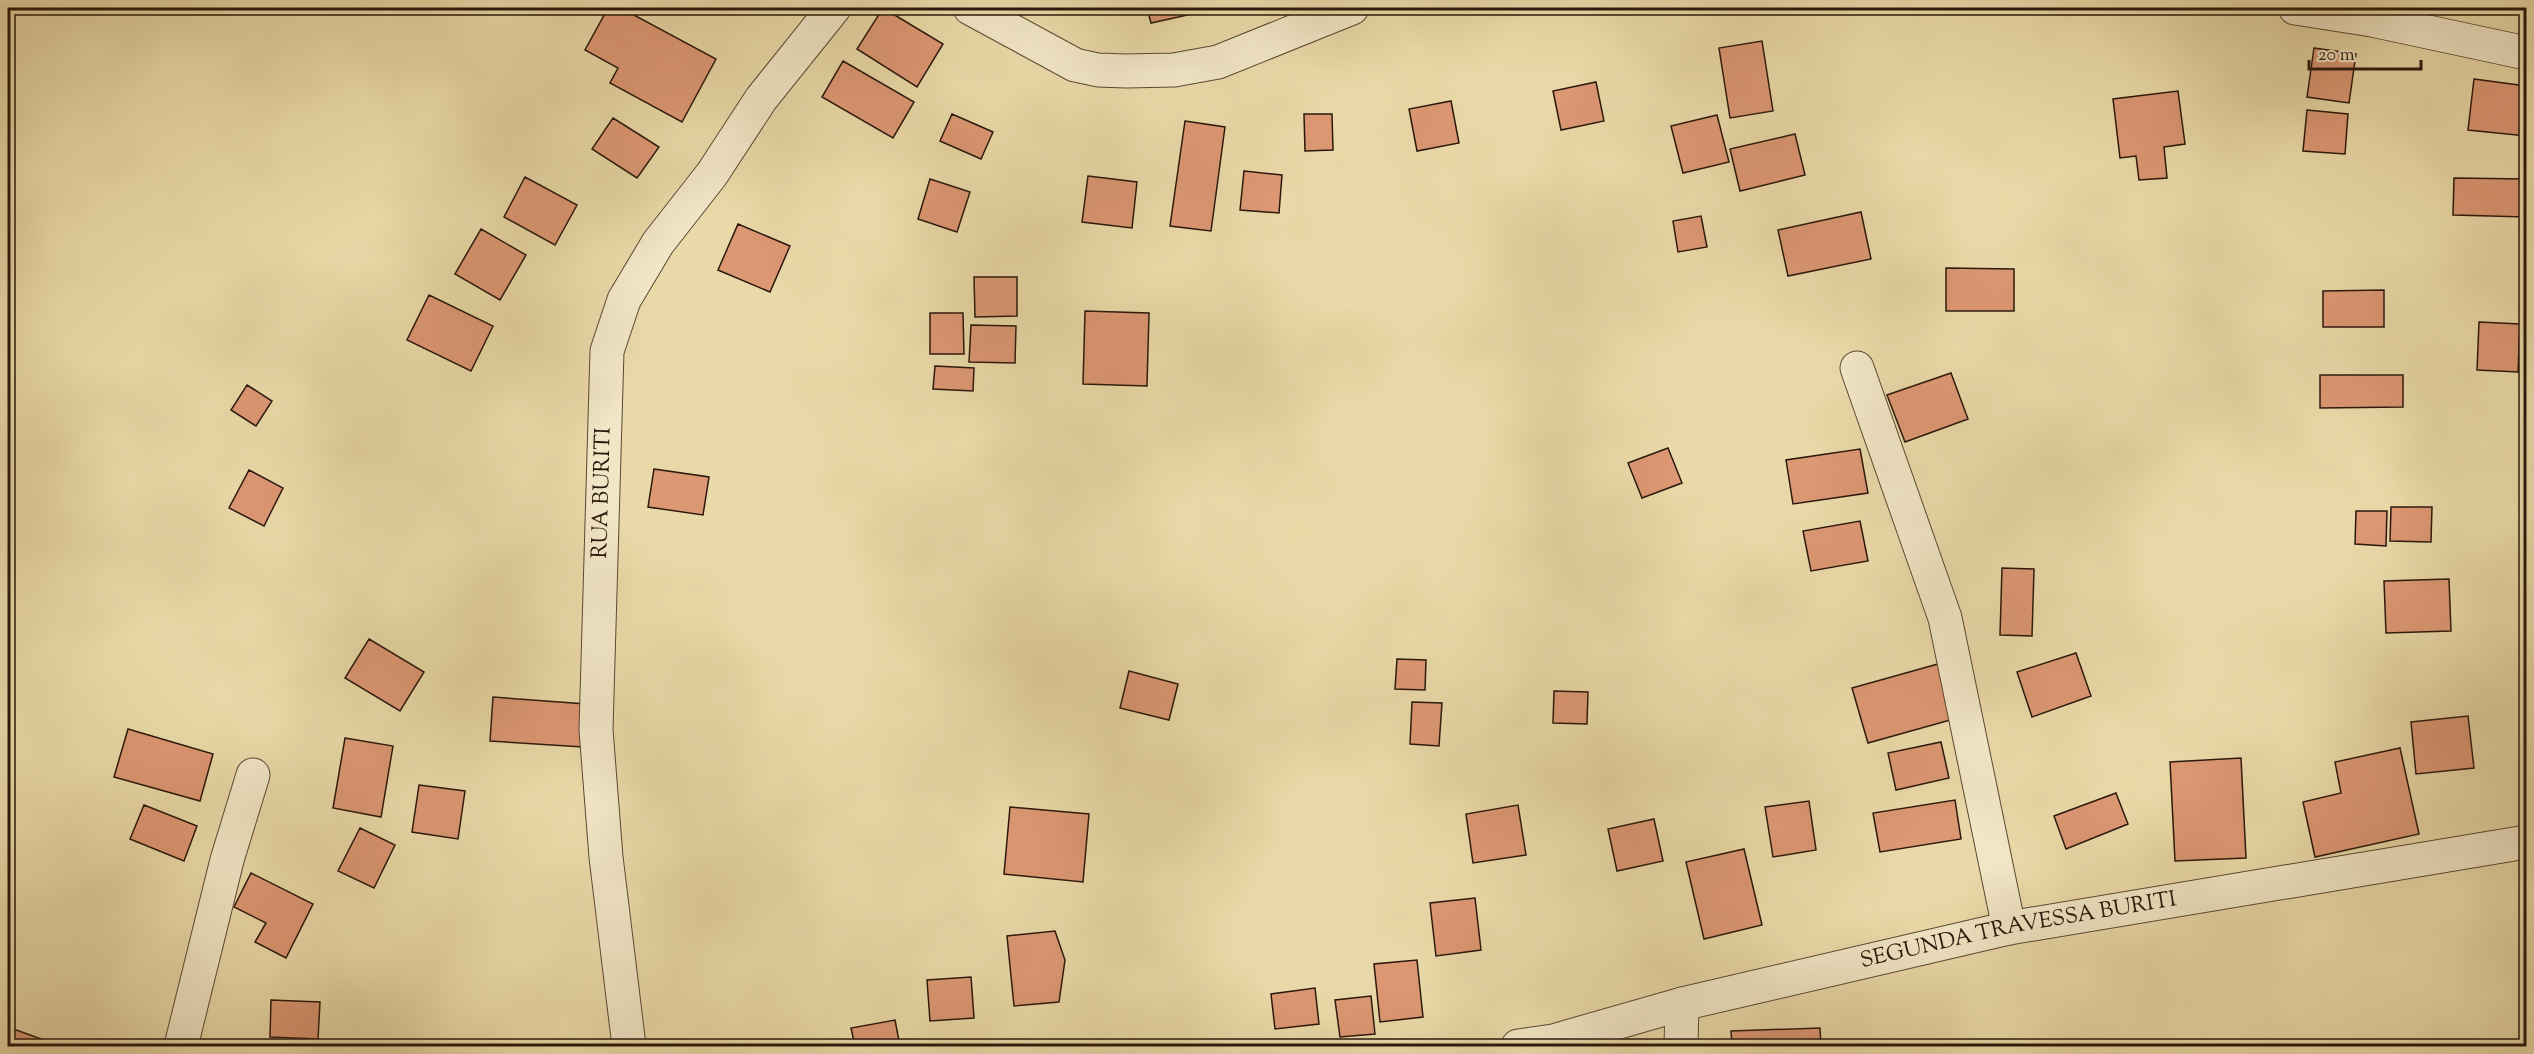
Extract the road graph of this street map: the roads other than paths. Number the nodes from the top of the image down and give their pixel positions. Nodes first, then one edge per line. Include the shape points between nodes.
1 (834, 8) edge
2 (970, 8) edge
3 (1352, 8) edge
4 (2295, 8) edge
5 (2526, 53) edge
6 (1857, 368) dead end
7 (253, 775) dead end
8 (2526, 842) edge
9 (2010, 928) junction
10 (1683, 1004) junction
11 (181, 1047) edge
12 (629, 1047) edge
13 (1518, 1047) edge
14 (1681, 1047) edge

1 - 12 street, RUA BURITI via 761,99 712,174 658,243 624,300 607,351 596,730 606,856
2 - 3 street via 1075,65 1126,71 1174,70 1218,62
4 - 5 street
6 - 9 street via 1945,618
7 - 11 street via 227,860
8 - 9 street, SEGUNDA TRAVESSA BURITI
9 - 10 street, SEGUNDA TRAVESSA BURITI
10 - 13 street, SEGUNDA TRAVESSA BURITI via 1553,1041
10 - 14 street

